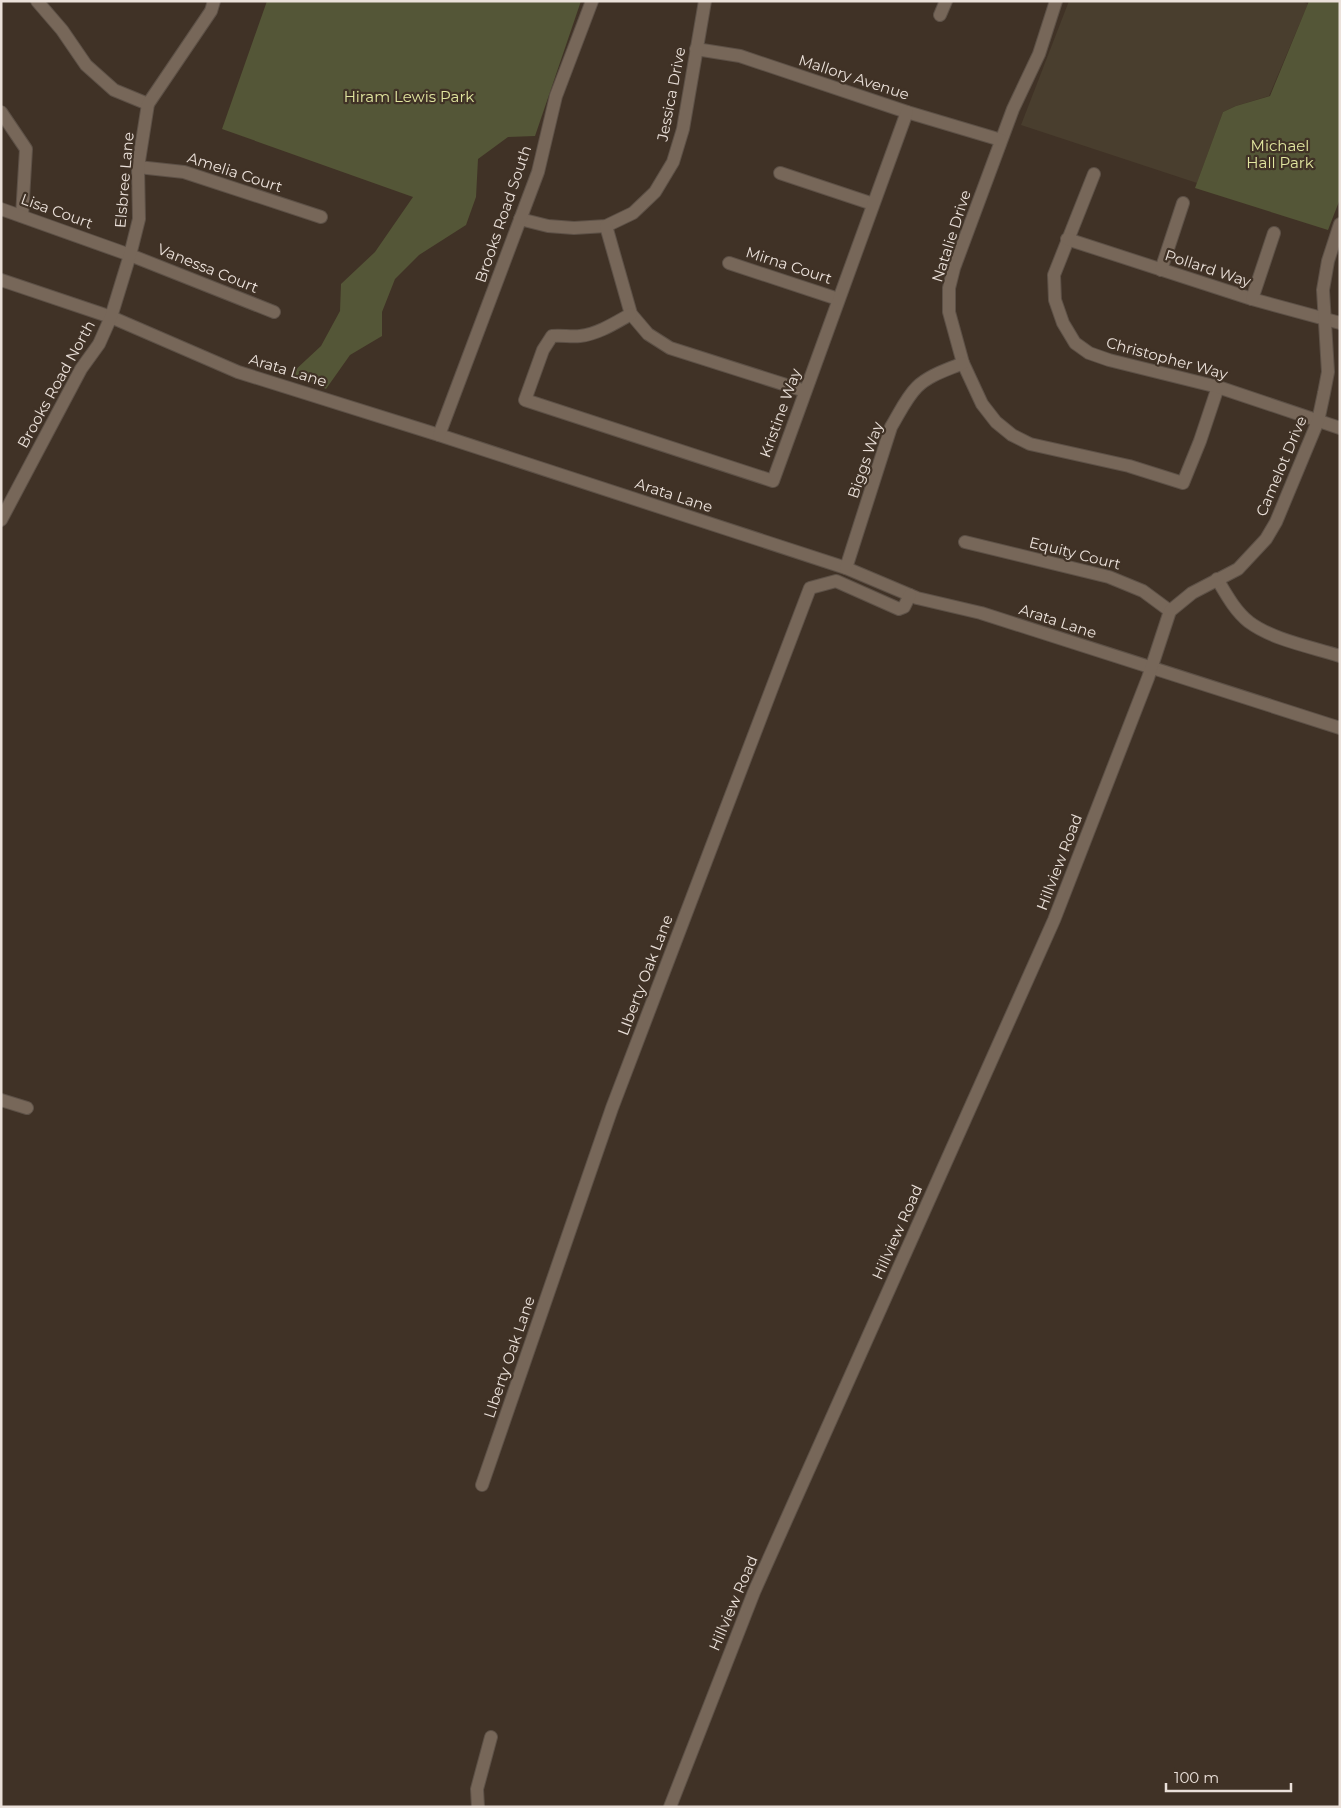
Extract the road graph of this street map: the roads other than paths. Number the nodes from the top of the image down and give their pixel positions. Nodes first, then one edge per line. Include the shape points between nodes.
1 (37, 1) edge
2 (214, 1) edge
3 (592, 1) edge
4 (705, 1) edge
5 (946, 1) edge
6 (1056, 1) edge
7 (940, 15) dead end
8 (696, 49) junction
9 (148, 104) junction
10 (1, 112) edge
11 (907, 112) junction
12 (1001, 140) junction
13 (138, 167) junction
14 (780, 173) dead end
15 (1094, 174) dead end
16 (1183, 203) dead end
17 (873, 204) junction
18 (1, 209) edge
19 (22, 216) junction
20 (322, 217) dead end
21 (520, 219) junction
22 (1340, 224) edge
23 (606, 226) junction
24 (1274, 233) dead end
25 (1067, 239) junction
26 (130, 255) junction
27 (729, 263) dead end
28 (1161, 270) junction
29 (1, 280) edge
30 (838, 299) junction
31 (1252, 299) junction
32 (274, 312) dead end
33 (631, 314) junction
34 (111, 317) junction
35 (1325, 319) junction
36 (1340, 324) edge
37 (962, 363) junction
38 (1218, 387) junction
39 (805, 391) junction
40 (1318, 420) junction
41 (1340, 428) edge
42 (439, 435) junction
43 (1, 520) edge
44 (965, 542) dead end
45 (846, 568) junction
46 (1217, 579) junction
47 (910, 595) junction
48 (1170, 611) junction
49 (1340, 656) edge
50 (1151, 669) junction
51 (1340, 728) edge
52 (1, 1100) edge
53 (27, 1108) dead end
54 (482, 1485) dead end
55 (491, 1737) dead end
56 (478, 1807) edge
57 (670, 1807) edge

1 - 9 street via 86,65 114,90
2 - 9 street, Elsbree Lane
3 - 21 street, Brooks Road South via 556,96 538,172
4 - 8 street, Jessica Drive
5 - 7 street
6 - 12 street, Natalie Drive via 1039,54
8 - 11 street, Mallory Avenue via 740,56
8 - 23 street, Jessica Drive via 683,130 673,162 655,192 633,214
9 - 13 street, Elsbree Lane
10 - 19 street via 26,148
11 - 12 street, Mallory Avenue
11 - 17 street, Kristine Way
12 - 37 street, Natalie Drive via 949,288 950,312
13 - 20 street, Amelia Court via 184,172
13 - 26 street, Elsbree Lane via 139,219
14 - 17 street
15 - 25 street, Christopher Way
16 - 28 street
17 - 30 street, Kristine Way
18 - 19 street, Lisa Court
19 - 26 street, Lisa Court
21 - 23 street, Jessica Drive via 548,226
21 - 42 street, Brooks Road South
22 - 35 street, Camelot Drive via 1323,290
23 - 33 street
24 - 31 street
25 - 28 street, Pollard Way
25 - 38 street, Christopher Way via 1054,275 1055,300 1075,343 1109,360
26 - 32 street, Vanessa Court
26 - 34 street, Elsbree Lane
27 - 30 street, Mirna Court
28 - 31 street, Pollard Way
29 - 34 street, Arata Lane
30 - 39 street, Kristine Way
31 - 35 street, Pollard Way
33 - 39 street via 648,334 670,348
33 - 39 street, Kristine Way via 596,332 552,336 543,350 525,400 773,481
34 - 42 street, Arata Lane via 238,372
34 - 43 street, Brooks Road North
35 - 36 street, Pollard Way
35 - 40 street, Camelot Drive via 1328,372
37 - 38 street, Natalie Drive via 982,404 1012,435 1030,444 1129,466 1183,483
37 - 45 street, Biggs Way via 917,386 903,406 892,428
38 - 40 street, Christopher Way
40 - 41 street, Christopher Way
40 - 46 street, Camelot Drive via 1266,539 1238,569
42 - 45 street, Arata Lane
44 - 48 street, Equity Court via 1109,577 1143,591
45 - 47 street, Arata Lane
46 - 48 street, Camelot Drive
46 - 49 street via 1234,606 1250,622 1276,636
47 - 50 street, Arata Lane via 981,613
47 - 54 street, LIberty Oak Lane via 904,607 899,609 836,581 810,588 612,1108
48 - 50 street
50 - 51 street, Arata Lane
50 - 57 street, Hillview Road via 1054,920 754,1592
52 - 53 street
55 - 56 street via 477,1789

